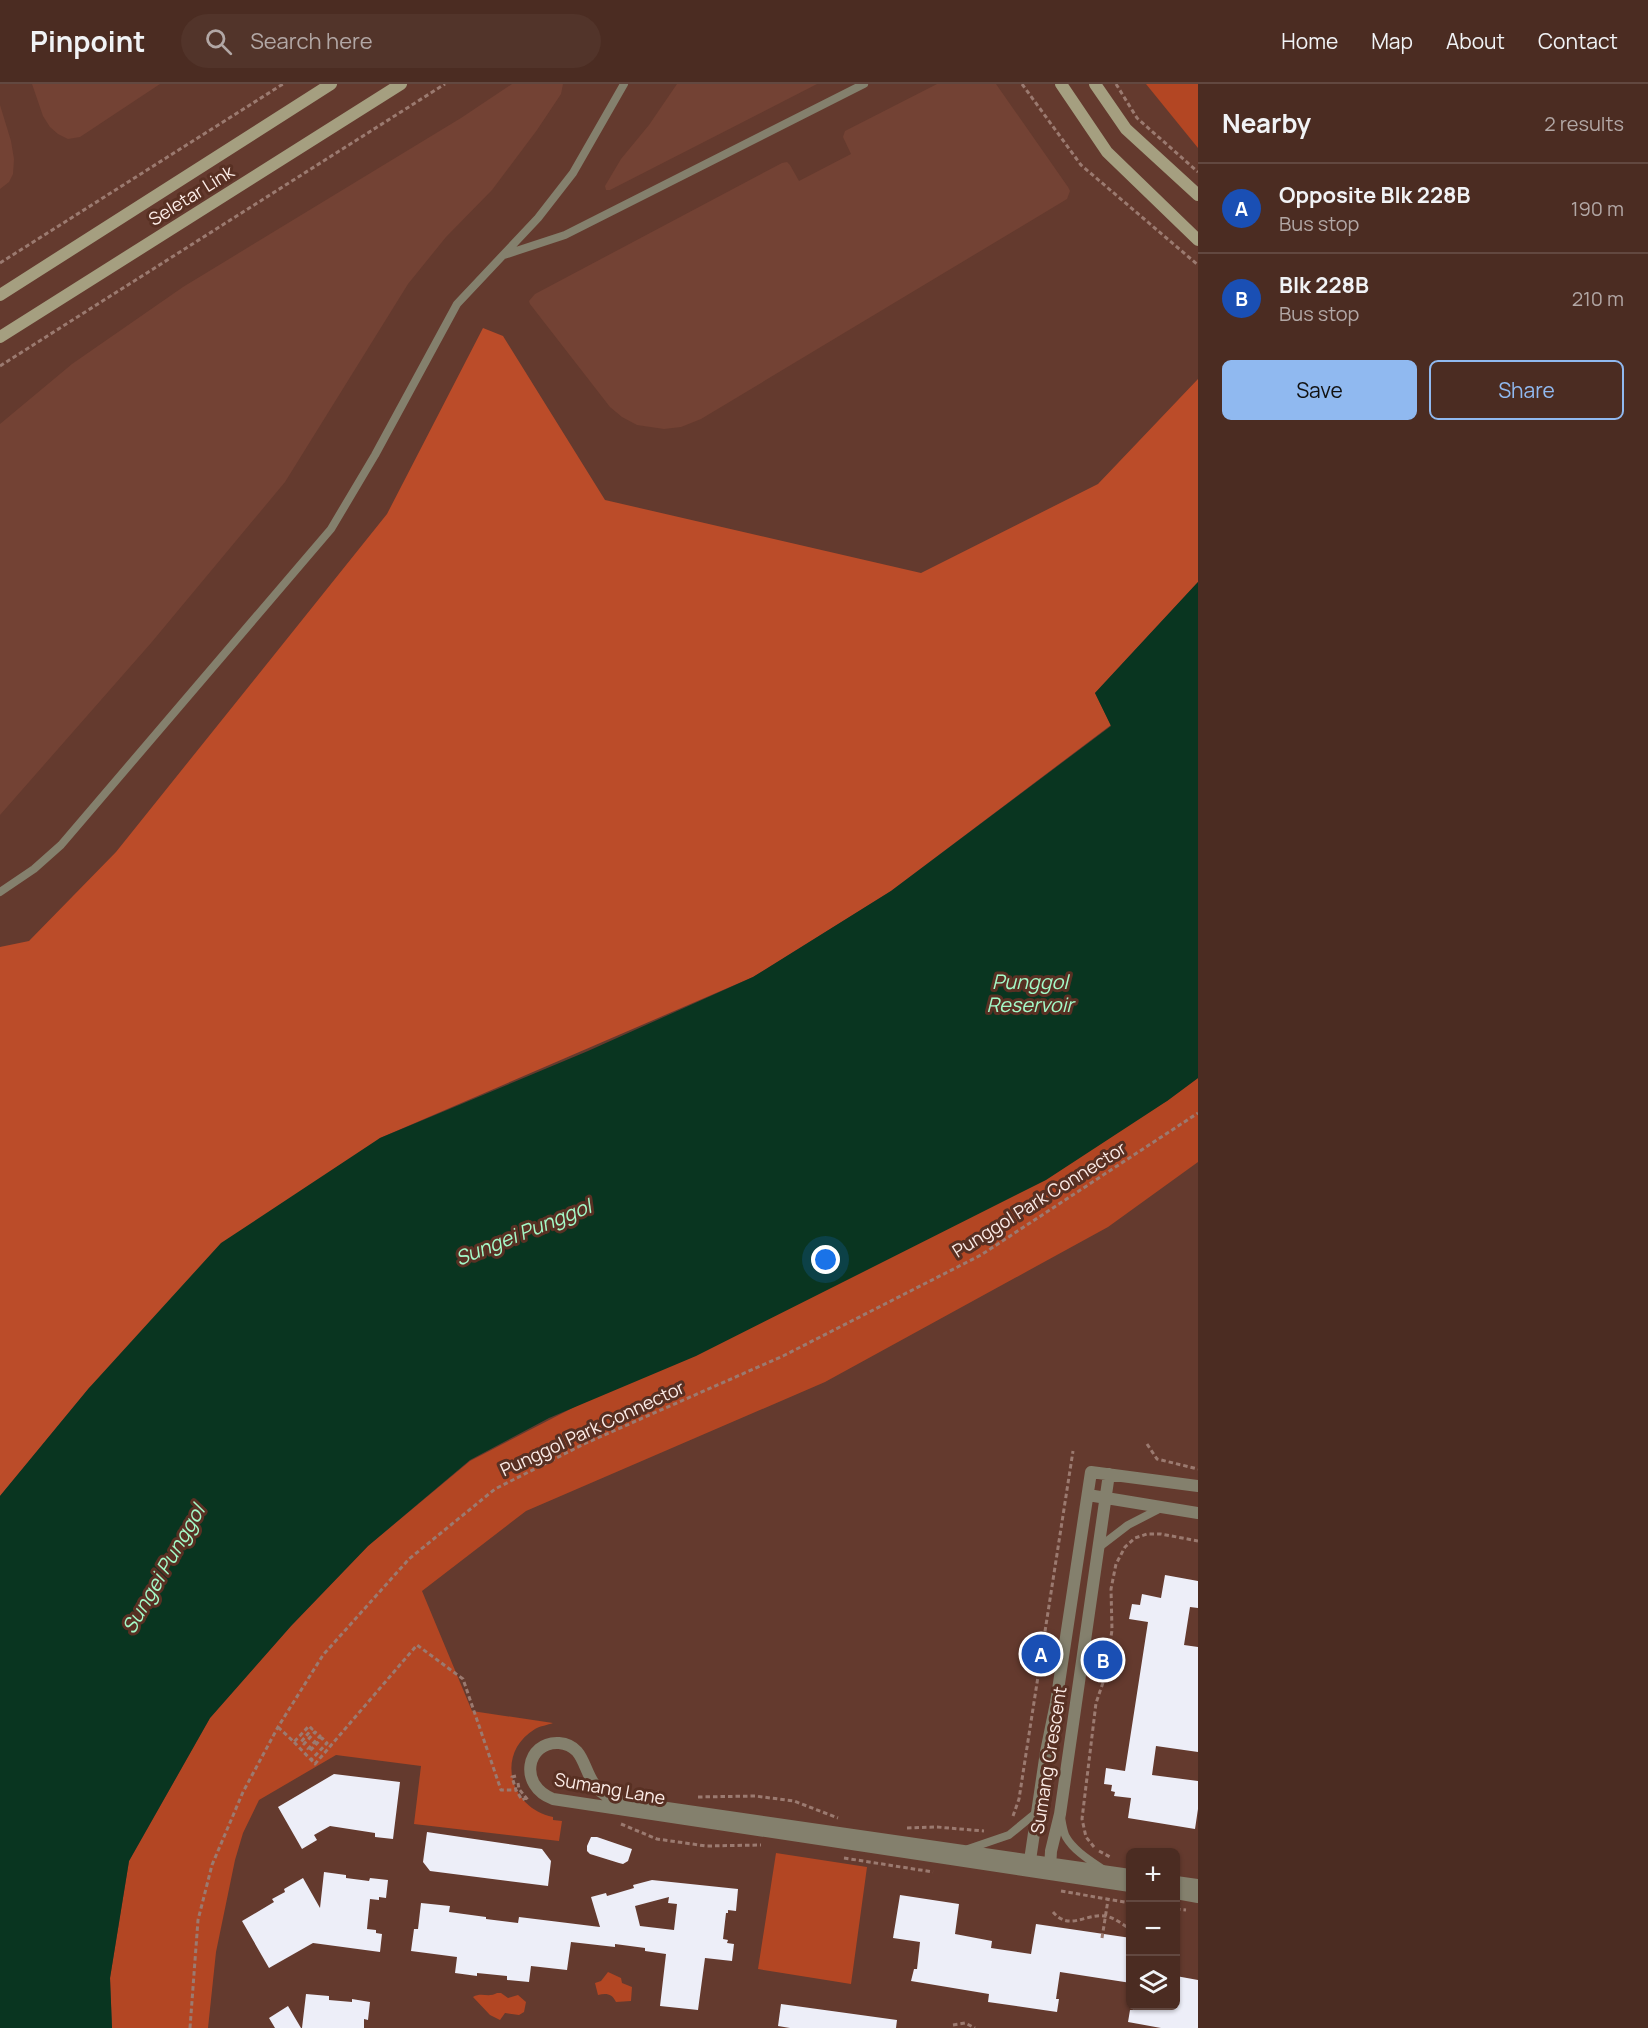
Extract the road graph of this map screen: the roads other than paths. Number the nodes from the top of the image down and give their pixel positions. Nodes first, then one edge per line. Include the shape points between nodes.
1 (331, 84) edge
2 (401, 84) edge
3 (624, 84) edge
4 (864, 84) edge
5 (1062, 84) edge
6 (1095, 84) edge
7 (1198, 195) edge
8 (1198, 240) edge
9 (504, 255) junction
10 (0, 295) edge
11 (0, 337) edge
12 (0, 892) edge
13 (1109, 1474) junction
14 (1198, 1486) edge
15 (1088, 1495) junction
16 (1106, 1498) junction
17 (1163, 1507) junction
18 (1198, 1513) edge
19 (1098, 1549) junction
20 (1038, 1812) junction
21 (1060, 1814) junction
22 (962, 1851) junction
23 (1030, 1866) junction
24 (1050, 1869) junction
25 (1106, 1871) junction
26 (1126, 1874) edge
27 (1180, 1883) edge
28 (1126, 1885) edge
29 (1198, 1885) edge
30 (1180, 1894) edge
31 (1198, 1897) edge

1 - 10 main road, Seletar Link
2 - 11 main road, Seletar Link
3 - 9 lane via 573,173
4 - 9 lane via 565,235
5 - 8 main road via 1107,152
6 - 7 main road via 1126,129
9 - 12 lane via 457,304 331,529 62,845
13 - 14 street
13 - 15 street, Sumang Crescent via 1091,1472
13 - 16 street, Sumang Crescent
15 - 16 street
15 - 20 street, Sumang Crescent
16 - 17 street
16 - 19 street, Sumang Crescent
17 - 18 street
17 - 19 lane via 1128,1525
19 - 21 street, Sumang Crescent
20 - 22 lane via 1009,1835
20 - 23 street, Sumang Crescent
21 - 24 street, Sumang Crescent
21 - 25 lane via 1066,1837 1086,1858
22 - 23 street, Sumang Lane
22 - 23 street, Sumang Lane via 609,1798 589,1778 583,1758 567,1745 547,1745 532,1759 531,1779 535,1788 553,1799
23 - 24 street, Sumang Lane
24 - 25 street, Sumang Lane
24 - 28 street, Sumang Lane
25 - 26 street, Sumang Lane
27 - 29 street
30 - 31 street

